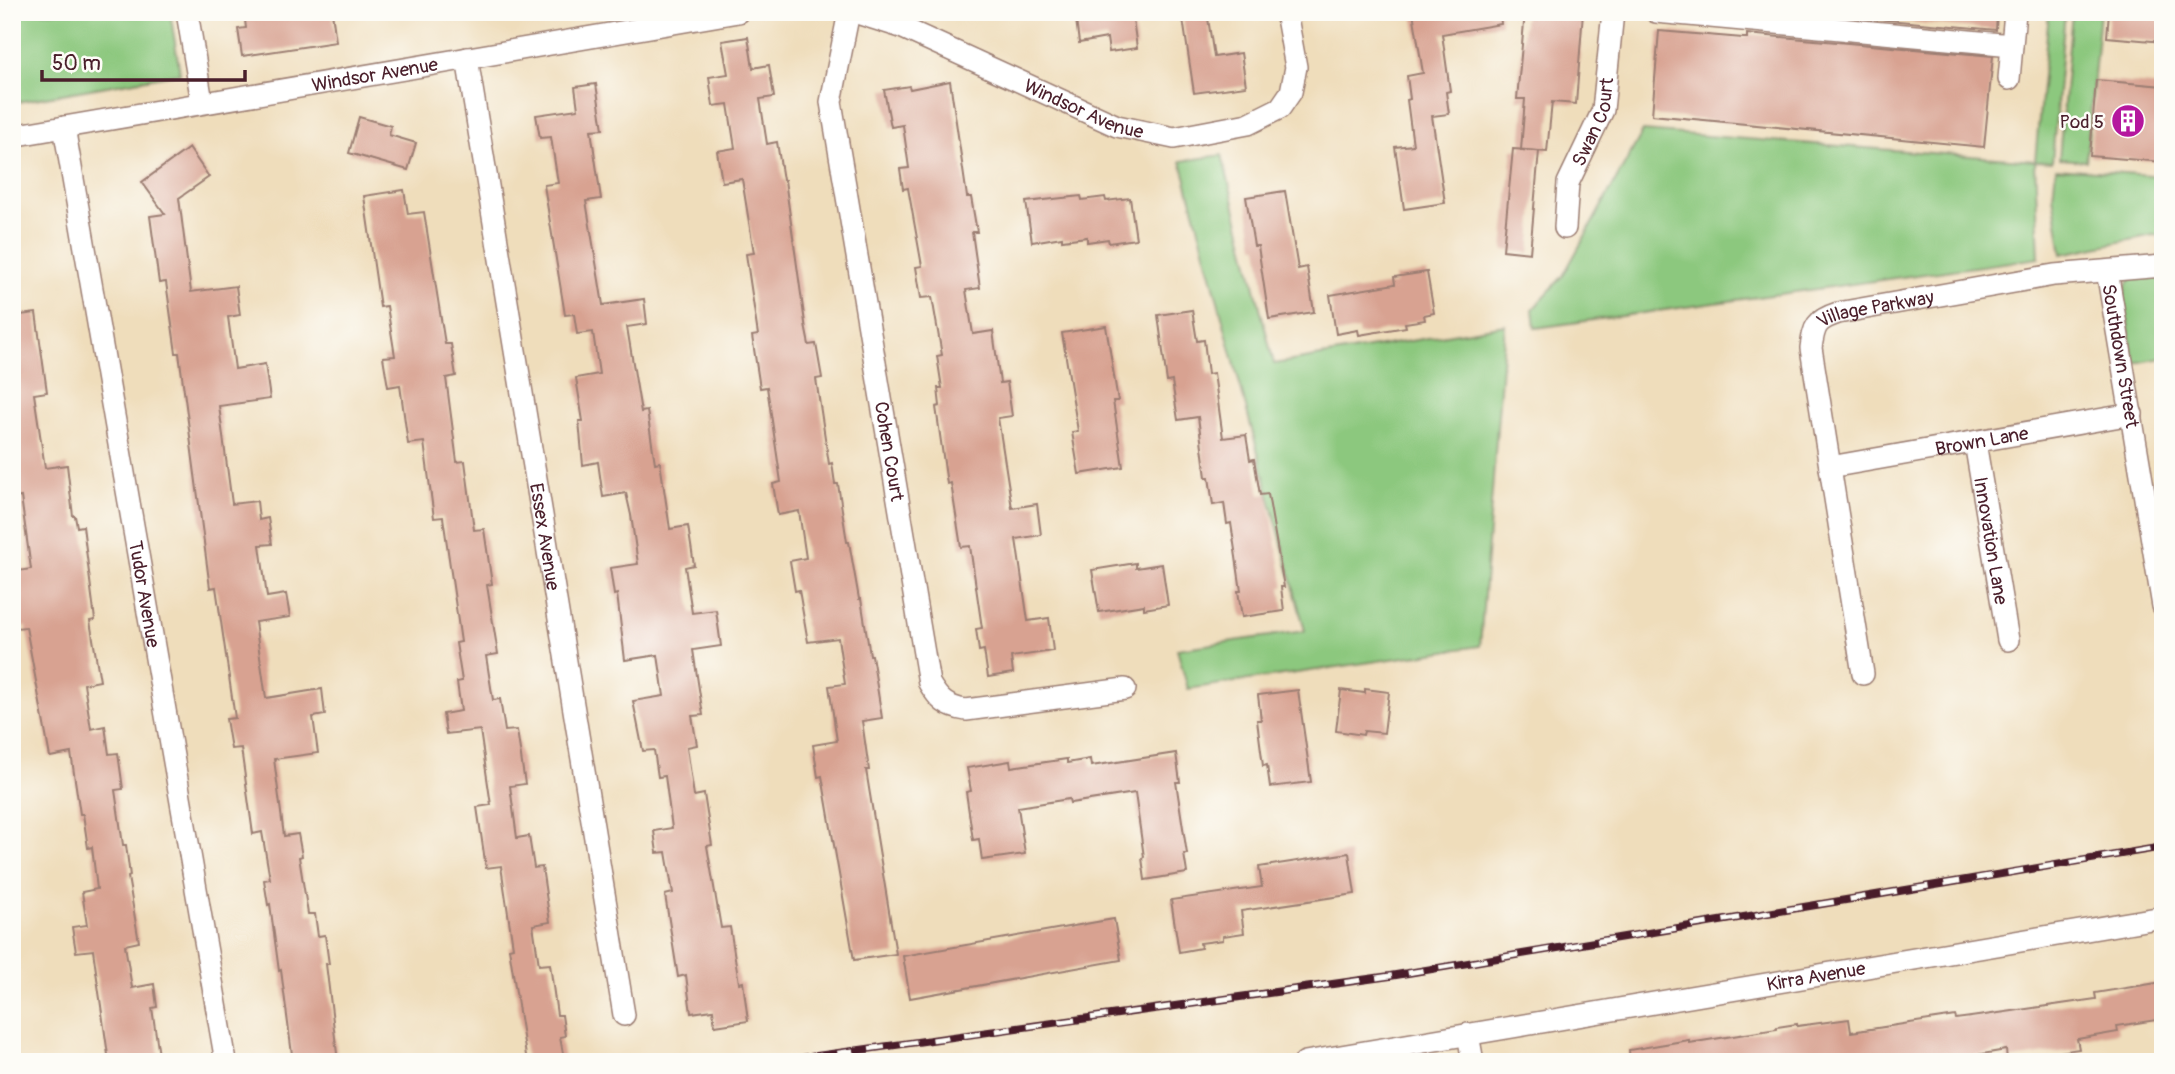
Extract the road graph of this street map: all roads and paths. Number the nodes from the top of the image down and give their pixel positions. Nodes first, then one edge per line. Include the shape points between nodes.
1 (187, 12) edge
2 (738, 12) edge
3 (852, 12) edge
4 (1286, 12) edge
5 (1613, 12) edge
6 (1656, 12) edge
7 (2015, 12) edge
8 (2012, 45) junction
9 (467, 58) junction
10 (2009, 79) dead end
11 (202, 102) junction
12 (64, 127) junction
13 (12, 136) edge
14 (1564, 228) dead end
15 (2163, 266) edge
16 (2107, 271) junction
17 (2132, 414) junction
18 (1975, 442) junction
19 (1830, 467) junction
20 (2163, 469) edge
21 (2141, 473) junction
22 (2162, 595) edge
23 (2008, 640) dead end
24 (1863, 674) dead end
25 (1125, 689) dead end
26 (2163, 917) edge
27 (624, 1015) dead end
28 (1468, 1034) junction
29 (226, 1062) edge
30 (1305, 1062) edge
31 (1473, 1062) edge

1 - 11 street
2 - 9 street, Windsor Avenue
3 - 4 street, Windsor Avenue via 901,27 1117,126 1174,138 1248,124 1280,108 1291,92 1296,67
3 - 25 street, Cohen Court via 831,102 929,683 937,698 966,710
5 - 14 street, Swan Court via 1603,110 1567,183
6 - 8 street
7 - 8 street
8 - 10 street
9 - 11 street, Windsor Avenue
9 - 27 street, Essex Avenue
11 - 12 street, Windsor Avenue
12 - 13 street, Windsor Avenue
12 - 29 street, Tudor Avenue
15 - 16 street, Village Parkway
16 - 17 street, Southdown Street
16 - 19 street, Village Parkway via 2054,275 1822,318 1813,329 1811,348
17 - 18 street, Brown Lane
17 - 21 street, Southdown Street
18 - 19 street, Brown Lane
18 - 23 street, Innovation Lane
19 - 24 street, Village Parkway
20 - 21 street
21 - 22 street, Southdown Street
26 - 28 street, Kirra Avenue
28 - 30 street, Kirra Avenue
28 - 31 street

